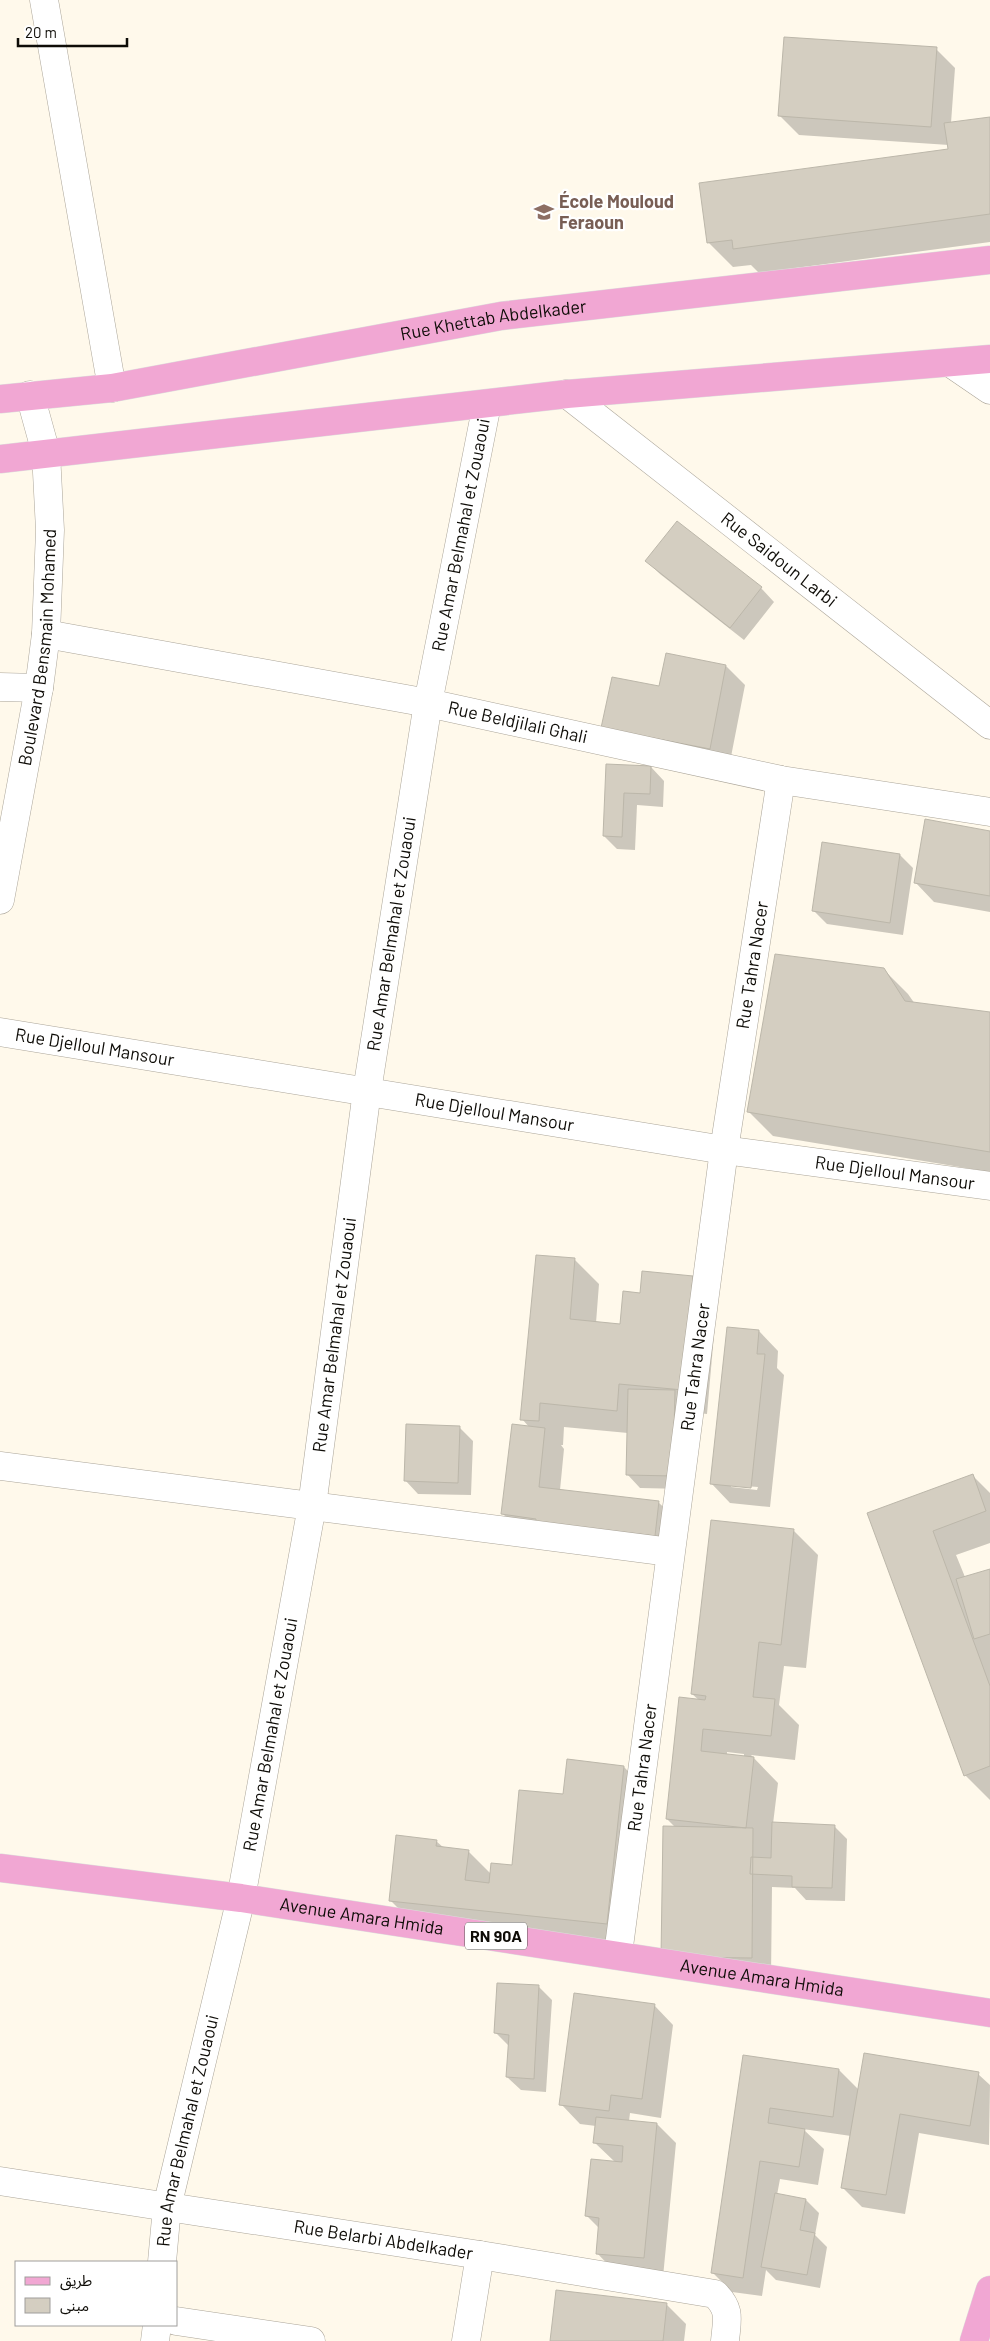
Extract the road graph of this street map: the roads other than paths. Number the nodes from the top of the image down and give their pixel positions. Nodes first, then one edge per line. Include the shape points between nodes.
1 (44, 0) edge
2 (990, 260) edge
3 (990, 359) edge
4 (952, 364) junction
5 (112, 388) junction
6 (990, 390) edge
7 (567, 394) junction
8 (30, 395) junction
9 (0, 400) edge
10 (487, 404) junction
11 (46, 453) junction
12 (0, 459) edge
13 (46, 634) junction
14 (0, 687) edge
15 (39, 688) junction
16 (428, 703) junction
17 (990, 724) edge
18 (781, 780) junction
19 (990, 812) edge
20 (0, 900) edge
21 (0, 1032) edge
22 (367, 1091) junction
23 (724, 1150) junction
24 (990, 1186) edge
25 (0, 1466) edge
26 (312, 1506) junction
27 (670, 1552) junction
28 (0, 1868) edge
29 (241, 1898) junction
30 (618, 1954) junction
31 (990, 2013) edge
32 (0, 2181) edge
33 (166, 2207) junction
34 (480, 2255) junction
35 (162, 2261) edge
36 (990, 2290) edge
37 (178, 2321) edge
38 (157, 2326) edge
39 (155, 2341) edge
40 (311, 2341) edge
41 (466, 2341) edge
42 (725, 2341) edge
43 (974, 2341) edge

1 - 5 street
2 - 5 main road, Rue Khettab Abdelkader via 501,316
3 - 4 main road
4 - 6 street
4 - 7 main road
5 - 8 main road, Rue Khettab Abdelkader
7 - 10 main road
7 - 17 street, Rue Saidoun Larbi
8 - 9 main road, Rue Khettab Abdelkader
8 - 11 street, Boulevard Bensmain Mohamed
10 - 11 main road
10 - 16 street, Rue Amar Belmahal et Zouaoui
11 - 12 main road
11 - 13 street, Boulevard Bensmain Mohamed via 50,530
13 - 15 street, Boulevard Bensmain Mohamed
13 - 16 street, Rue Beldjilali Ghali
14 - 15 street
15 - 20 street, Boulevard Bensmain Mohamed
16 - 18 street, Rue Beldjilali Ghali
16 - 22 street, Rue Amar Belmahal et Zouaoui
18 - 19 street, Rue Beldjilali Ghali
18 - 23 street, Rue Tahra Nacer
21 - 22 street, Rue Djelloul Mansour
22 - 23 street, Rue Djelloul Mansour
22 - 26 street, Rue Amar Belmahal et Zouaoui
23 - 24 street, Rue Djelloul Mansour
23 - 27 street, Rue Tahra Nacer
25 - 26 street
26 - 27 street
26 - 29 street, Rue Amar Belmahal et Zouaoui
27 - 30 street, Rue Tahra Nacer
28 - 29 main road, Avenue Amara Hmida / RN 90A
29 - 30 main road, Avenue Amara Hmida / RN 90A
29 - 33 street, Rue Amar Belmahal et Zouaoui
30 - 31 main road, Avenue Amara Hmida / RN 90A
32 - 33 street, Rue Belarbi Abdelkader
33 - 34 street, Rue Belarbi Abdelkader
33 - 35 street, Rue Amar Belmahal et Zouaoui
34 - 41 street
34 - 42 street, Rue Belarbi Abdelkader via 715,2294 726,2305
36 - 43 main road
37 - 40 street
38 - 39 street

